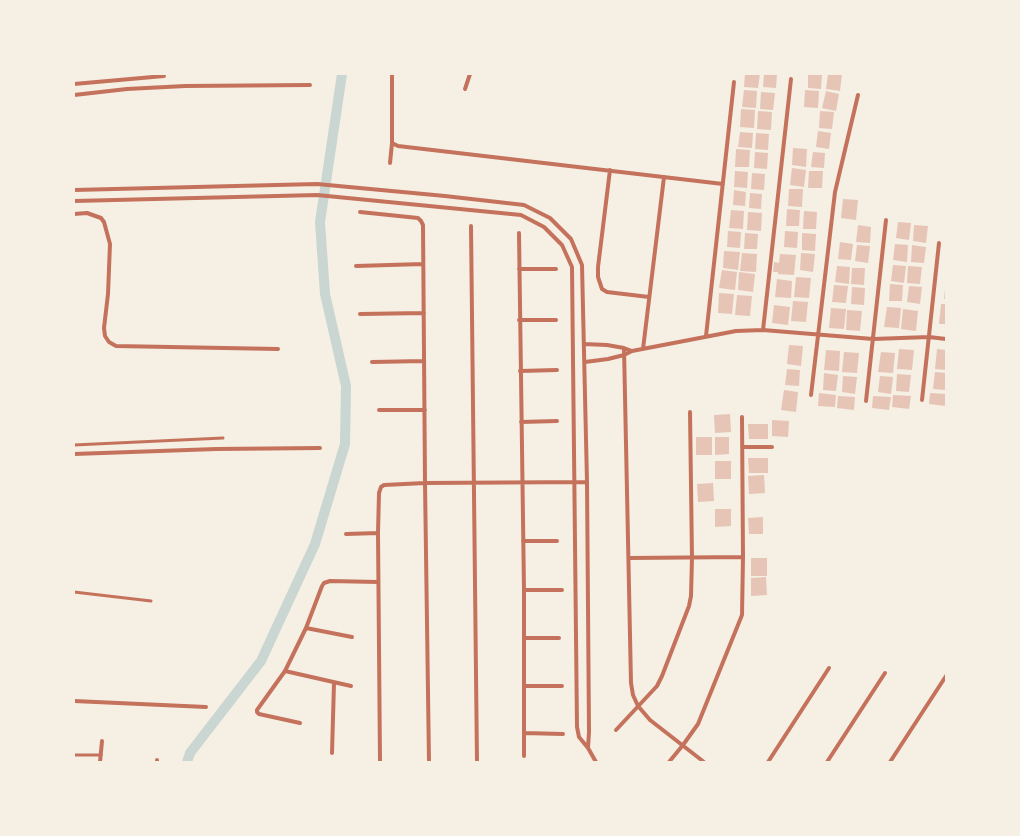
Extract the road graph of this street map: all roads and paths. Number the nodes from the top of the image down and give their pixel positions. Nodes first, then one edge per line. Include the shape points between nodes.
1 (392, 74) edge
2 (470, 74) edge
3 (164, 76) dead end
4 (791, 79) dead end
5 (734, 82) dead end
6 (74, 84) edge
7 (310, 85) dead end
8 (465, 89) dead end
9 (74, 94) edge
10 (858, 95) dead end
11 (392, 143) junction
12 (390, 163) dead end
13 (610, 170) junction
14 (664, 177) junction
15 (319, 184) junction
16 (723, 184) junction
17 (356, 188) junction
18 (156, 189) junction
19 (74, 190) edge
20 (318, 195) junction
21 (445, 196) junction
22 (355, 198) junction
23 (156, 199) junction
24 (74, 201) edge
25 (444, 207) junction
26 (360, 212) dead end
27 (74, 214) edge
28 (886, 220) dead end
29 (471, 226) dead end
30 (519, 233) dead end
31 (940, 243) dead end
32 (423, 264) junction
33 (356, 266) dead end
34 (519, 269) junction
35 (556, 269) dead end
36 (649, 296) junction
37 (424, 313) junction
38 (360, 314) dead end
39 (520, 320) junction
40 (556, 320) dead end
41 (763, 330) junction
42 (706, 336) junction
43 (818, 336) junction
44 (929, 338) junction
45 (873, 339) junction
46 (946, 339) edge
47 (584, 344) junction
48 (624, 348) junction
49 (278, 349) dead end
50 (643, 349) junction
51 (632, 351) junction
52 (574, 352) junction
53 (584, 352) junction
54 (624, 355) junction
55 (424, 361) junction
56 (372, 362) dead end
57 (585, 362) junction
58 (557, 370) dead end
59 (520, 371) junction
60 (812, 395) dead end
61 (922, 400) dead end
62 (866, 401) dead end
63 (379, 410) dead end
64 (425, 410) junction
65 (690, 412) dead end
66 (742, 417) dead end
67 (557, 421) dead end
68 (521, 422) junction
69 (223, 438) dead end
70 (74, 445) edge
71 (742, 447) junction
72 (772, 447) dead end
73 (320, 448) dead end
74 (74, 454) edge
75 (522, 482) junction
76 (575, 482) junction
77 (587, 482) junction
78 (425, 483) junction
79 (474, 483) junction
80 (378, 533) junction
81 (346, 534) dead end
82 (558, 541) dead end
83 (523, 542) junction
84 (743, 557) junction
85 (629, 558) junction
86 (692, 558) junction
87 (378, 582) junction
88 (524, 590) junction
89 (562, 590) dead end
90 (74, 592) edge
91 (151, 601) dead end
92 (306, 628) junction
93 (352, 637) dead end
94 (524, 638) junction
95 (559, 638) dead end
96 (829, 668) dead end
97 (285, 671) junction
98 (885, 673) dead end
99 (946, 676) edge
100 (334, 683) junction
101 (351, 686) dead end
102 (524, 686) junction
103 (562, 686) dead end
104 (74, 701) edge
105 (638, 706) junction
106 (206, 707) dead end
107 (300, 723) dead end
108 (616, 730) dead end
109 (524, 734) junction
110 (563, 734) dead end
111 (102, 741) dead end
112 (683, 745) junction
113 (588, 748) junction
114 (332, 753) dead end
115 (74, 754) edge
116 (101, 755) junction
117 (524, 756) dead end
118 (702, 761) edge
119 (100, 762) edge
120 (380, 762) edge
121 (429, 762) edge
122 (477, 762) edge
123 (596, 762) edge
124 (669, 762) edge
125 (768, 762) edge
126 (827, 762) edge
127 (890, 762) edge

1 - 11 street
2 - 8 street
3 - 6 street
4 - 41 street
5 - 16 street
7 - 9 street via 185,86
10 - 43 street via 834,192
11 - 12 street
11 - 13 street via 398,146
13 - 14 street
13 - 36 street via 598,277 602,289 607,292
14 - 16 street
14 - 36 street
15 - 17 street
15 - 18 street
15 - 20 street
16 - 42 street
17 - 21 street
17 - 22 street
18 - 19 street
18 - 23 street
20 - 22 street
20 - 23 street
21 - 25 street
21 - 47 street via 524,205 550,218 570,239 582,265
22 - 25 street
23 - 24 street
25 - 52 street via 521,215 544,226 562,245 572,267
26 - 32 street via 418,218 423,225
27 - 49 street via 87,213 101,218 104,222 110,244 104,328 109,342 116,346
28 - 45 street
29 - 79 street
30 - 34 street
31 - 44 street
32 - 33 street
32 - 37 street
34 - 35 street
34 - 39 street
36 - 50 street
37 - 38 street
37 - 55 street
39 - 40 street
39 - 59 street
41 - 42 street
41 - 43 street
42 - 50 street
43 - 45 street
43 - 60 street
44 - 45 street
44 - 46 street
44 - 61 street
45 - 62 street
47 - 48 street
47 - 53 street
48 - 51 street
48 - 54 street
50 - 51 street
51 - 54 street
52 - 53 street
52 - 76 street
53 - 57 street
54 - 57 street
54 - 85 street
55 - 56 street
55 - 64 street
57 - 77 street
58 - 59 street
59 - 68 street
63 - 64 street
64 - 78 street
65 - 86 street
66 - 71 street
67 - 68 street
68 - 75 street
69 - 70 lane
71 - 72 street
71 - 84 street
73 - 74 street
75 - 76 street
75 - 79 street
75 - 83 street
76 - 77 street
76 - 113 street via 577,727 579,737
77 - 113 street
78 - 79 street
78 - 80 street via 381,487
78 - 121 street
79 - 122 street
80 - 81 street
80 - 87 street
82 - 83 street
83 - 88 street
84 - 86 street
84 - 112 street via 742,615 698,724
85 - 86 street
85 - 105 street via 631,682
86 - 105 street via 691,596 682,627 662,676
87 - 92 street via 324,583
87 - 120 street
88 - 89 street
88 - 94 street
90 - 91 lane
92 - 93 street
92 - 97 street
94 - 95 street
94 - 102 street
96 - 125 street
97 - 100 street
97 - 107 street via 258,712
98 - 126 street
99 - 127 street
100 - 101 street
100 - 114 street
102 - 103 street
102 - 109 street
104 - 106 street
105 - 108 street
105 - 112 street via 650,720
109 - 110 street
109 - 117 street
111 - 116 street
112 - 118 street
112 - 124 street
113 - 123 street
115 - 116 lane
116 - 119 street

